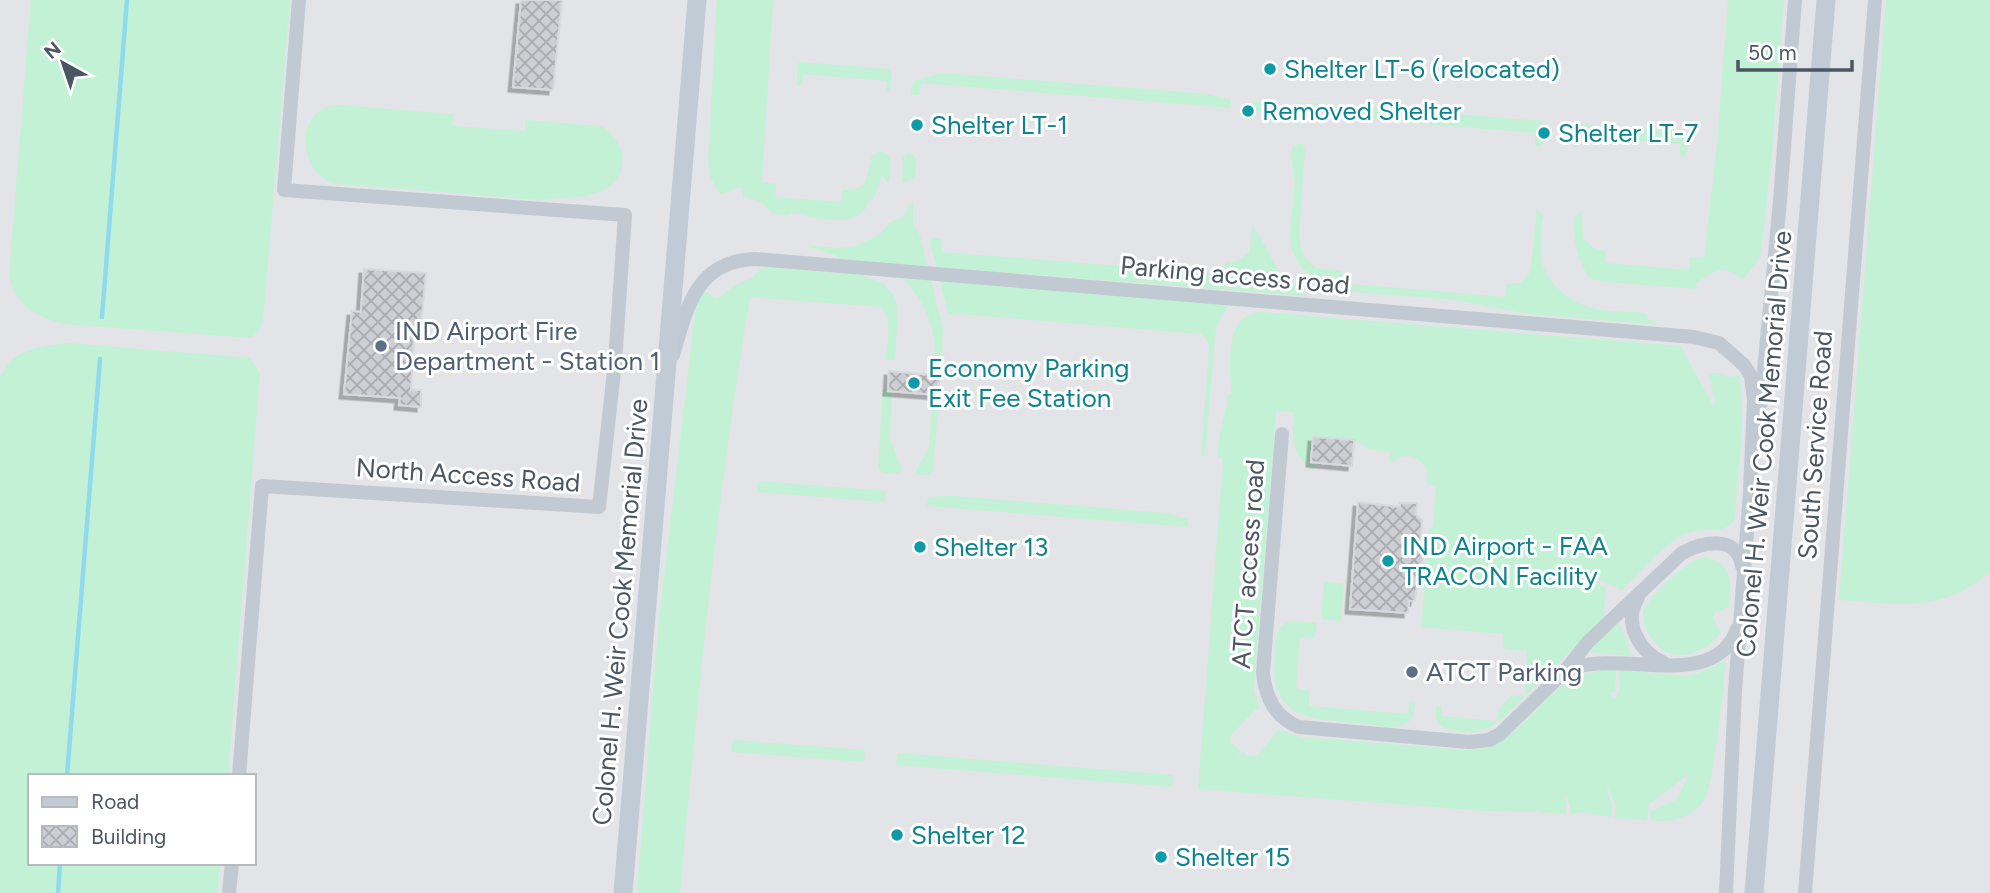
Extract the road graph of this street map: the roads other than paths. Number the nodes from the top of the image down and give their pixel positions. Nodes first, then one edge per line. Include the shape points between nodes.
1 (299, 0) edge
2 (697, 0) edge
3 (1795, 0) edge
4 (1826, 0) edge
5 (1875, 0) edge
6 (664, 386) junction
7 (1282, 434) dead end
8 (1750, 492) junction
9 (1744, 577) junction
10 (1645, 588) junction
11 (1741, 617) junction
12 (1671, 665) junction
13 (1563, 672) junction
14 (239, 774) edge
15 (232, 865) edge
16 (229, 893) edge
17 (623, 893) edge
18 (1726, 893) edge
19 (1754, 893) edge
20 (1805, 893) edge

1 - 14 street, North Access Road via 284,190 625,215 615,362 599,507 262,486
2 - 6 street, Colonel H. Weir Cook Memorial Drive
3 - 8 street
4 - 19 street, Colonel H. Weir Cook Memorial Drive
5 - 20 street, South Service Road
6 - 8 street, Parking access road via 698,287 719,267 745,259 1694,337 1725,347 1751,376
6 - 17 street, Colonel H. Weir Cook Memorial Drive
7 - 13 street, ATCT access road via 1263,673 1266,694 1282,718 1313,729 1489,740
8 - 9 street
9 - 10 street, ATCT access road via 1736,549 1712,543 1682,553
9 - 11 street
10 - 12 street via 1631,610 1632,625 1649,655
10 - 13 street, ATCT access road
11 - 12 street, ATCT access road via 1734,637 1706,662
11 - 18 street
12 - 13 street, ATCT access road via 1590,663
15 - 16 street

